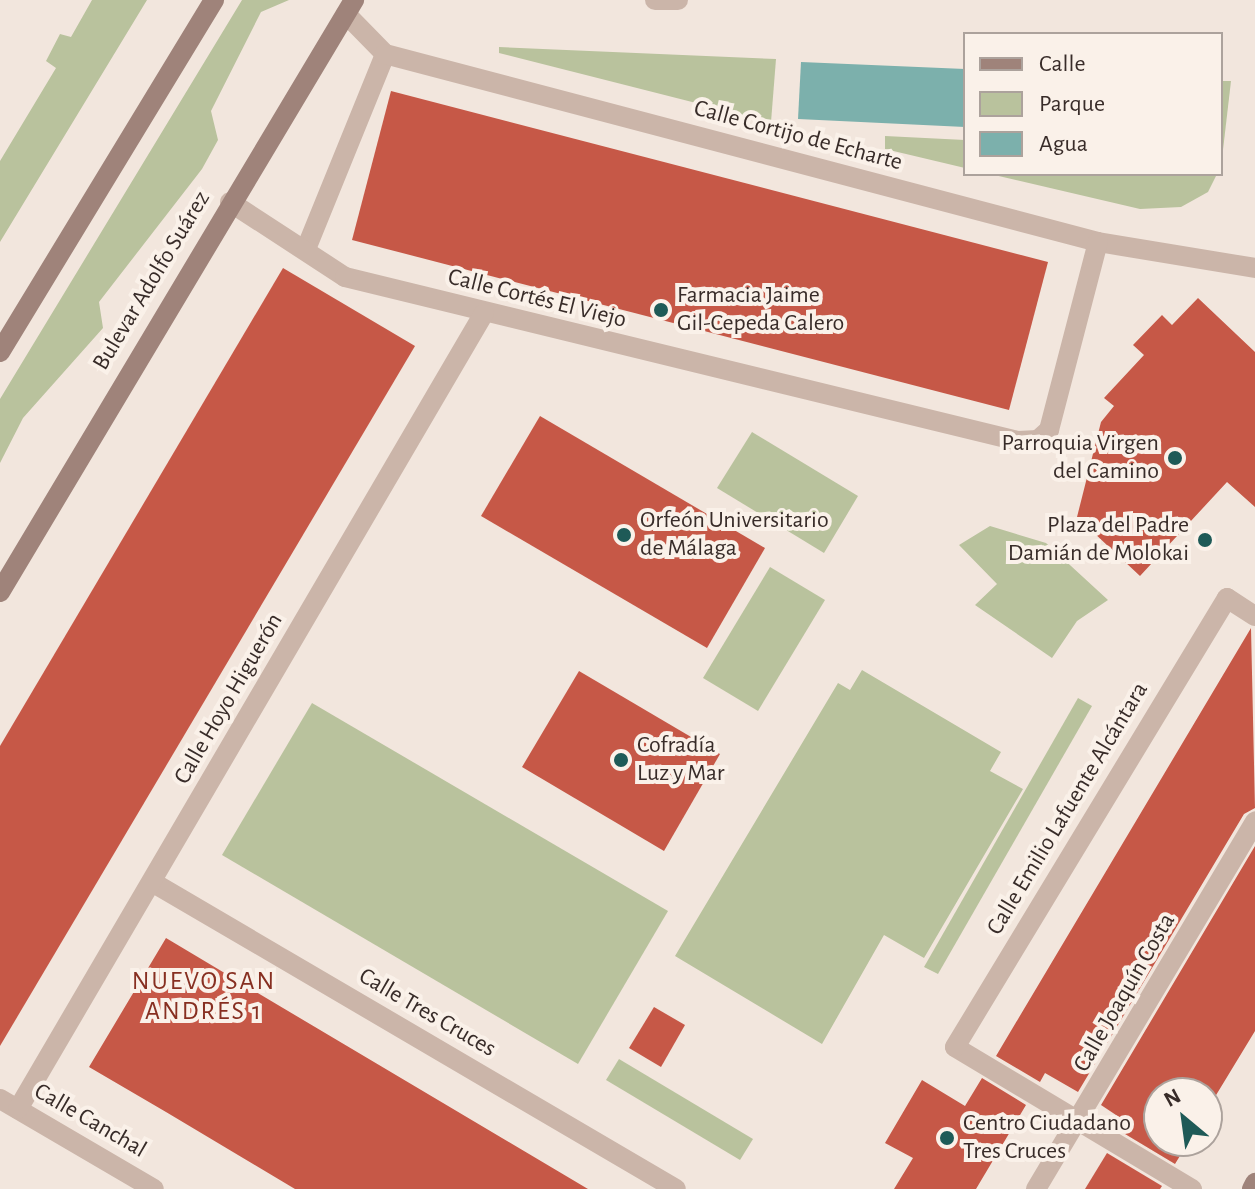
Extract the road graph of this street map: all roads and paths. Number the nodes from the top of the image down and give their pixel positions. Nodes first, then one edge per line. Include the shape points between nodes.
1 (214, 0) edge
2 (655, 0) edge
3 (678, 0) edge
4 (350, 7) edge
5 (385, 54) junction
6 (230, 202) junction
7 (1098, 242) junction
8 (306, 249) junction
9 (1255, 268) edge
10 (484, 313) junction
11 (0, 352) edge
12 (0, 592) edge
13 (1255, 616) edge
14 (1255, 821) edge
15 (152, 882) junction
16 (9, 1104) edge
17 (1080, 1121) junction
18 (1255, 1183) edge
19 (154, 1189) edge
20 (676, 1189) edge
21 (1036, 1189) edge
22 (1192, 1189) edge
23 (1252, 1189) edge

1 - 11 street
2 - 3 street
4 - 5 street
4 - 6 street, Bulevar Adolfo Suárez
5 - 7 street, Calle Cortijo de Echarte
5 - 8 street
6 - 8 street, Calle Cortés El Viejo
6 - 12 street, Bulevar Adolfo Suárez
7 - 9 street, Calle Cortijo de Echarte
7 - 10 street, Calle Cortés El Viejo via 1049,430 1038,440 1018,441
8 - 10 street, Calle Cortés El Viejo via 345,277
10 - 15 street, Calle Hoyo Higuerón
13 - 17 street, Calle Emilio Lafuente Alcántara via 1227,598 955,1047
14 - 17 street, Calle Joaquín Costa
15 - 16 street, Calle Hoyo Higuerón
15 - 20 street, Calle Tres Cruces
16 - 19 street, Calle Canchal
17 - 21 street, Calle Joaquín Costa
17 - 22 street
18 - 23 street

